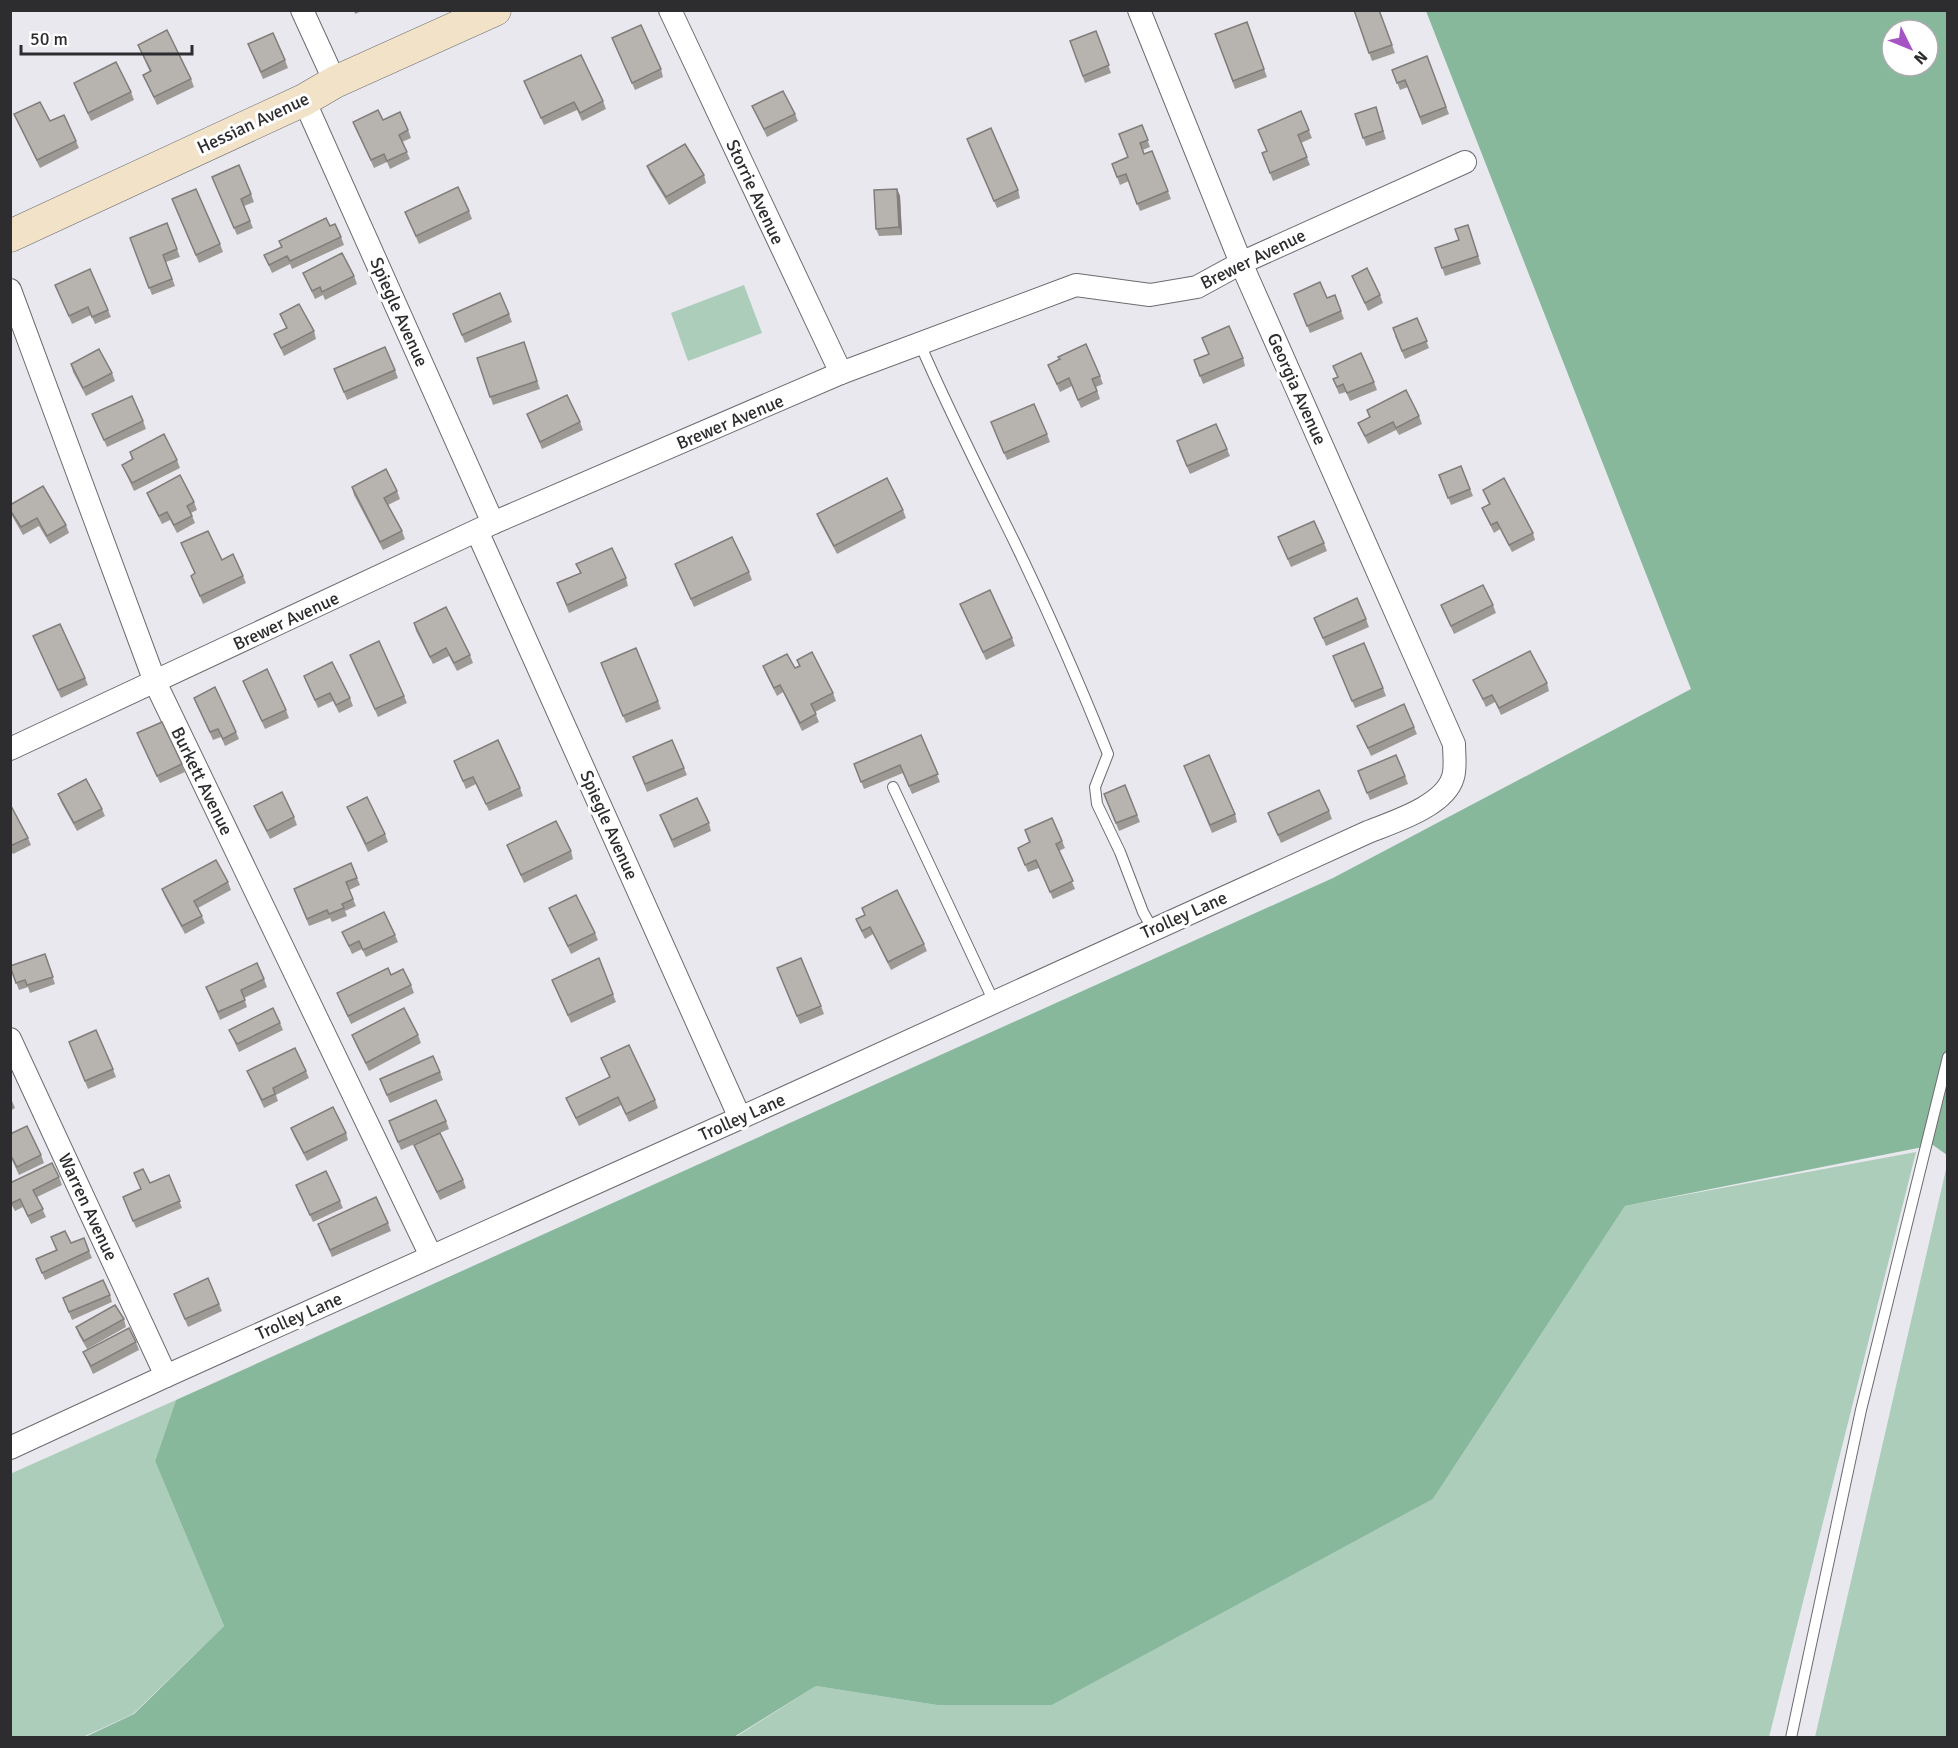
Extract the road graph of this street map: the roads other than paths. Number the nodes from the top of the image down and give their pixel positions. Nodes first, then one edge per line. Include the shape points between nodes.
1 (302, 10) edge
2 (495, 10) edge
3 (670, 10) edge
4 (1139, 10) edge
5 (334, 82) junction
6 (304, 100) junction
7 (1464, 162) dead end
8 (10, 236) edge
9 (1241, 263) junction
10 (10, 290) edge
11 (920, 344) junction
12 (841, 374) junction
13 (485, 527) junction
14 (155, 682) junction
15 (10, 749) edge
16 (1453, 766) joint
17 (892, 787) dead end
18 (1153, 930) junction
19 (994, 1002) junction
20 (10, 1039) edge
21 (1947, 1057) edge
22 (740, 1118) junction
23 (431, 1256) junction
24 (166, 1376) junction
25 (10, 1448) edge
26 (1791, 1737) edge

1 - 5 street
2 - 5 main road, Hessian Avenue
3 - 12 street, Storrie Avenue
4 - 9 street, Georgia Avenue
5 - 6 main road, Hessian Avenue
6 - 8 main road, Hessian Avenue
6 - 13 street, Spiegle Avenue
7 - 9 street, Brewer Avenue
9 - 11 street, Brewer Avenue via 1197,287 1150,295 1076,285
9 - 16 street, Georgia Avenue via 1454,744
10 - 14 street, Burkett Avenue
11 - 12 street, Brewer Avenue
11 - 18 lane via 1086,698 1108,754 1095,787 1097,804
12 - 13 street, Brewer Avenue
13 - 14 street, Brewer Avenue
13 - 22 street, Spiegle Avenue
14 - 15 street, Brewer Avenue
14 - 23 street, Burkett Avenue
16 - 18 street, Trolley Lane via 1453,777 1444,792 1419,812
17 - 19 lane
18 - 19 street, Trolley Lane
19 - 22 street, Trolley Lane
20 - 24 street, Warren Avenue
21 - 26 lane via 1861,1410
22 - 23 street, Trolley Lane
23 - 24 street, Trolley Lane
24 - 25 street, Trolley Lane

